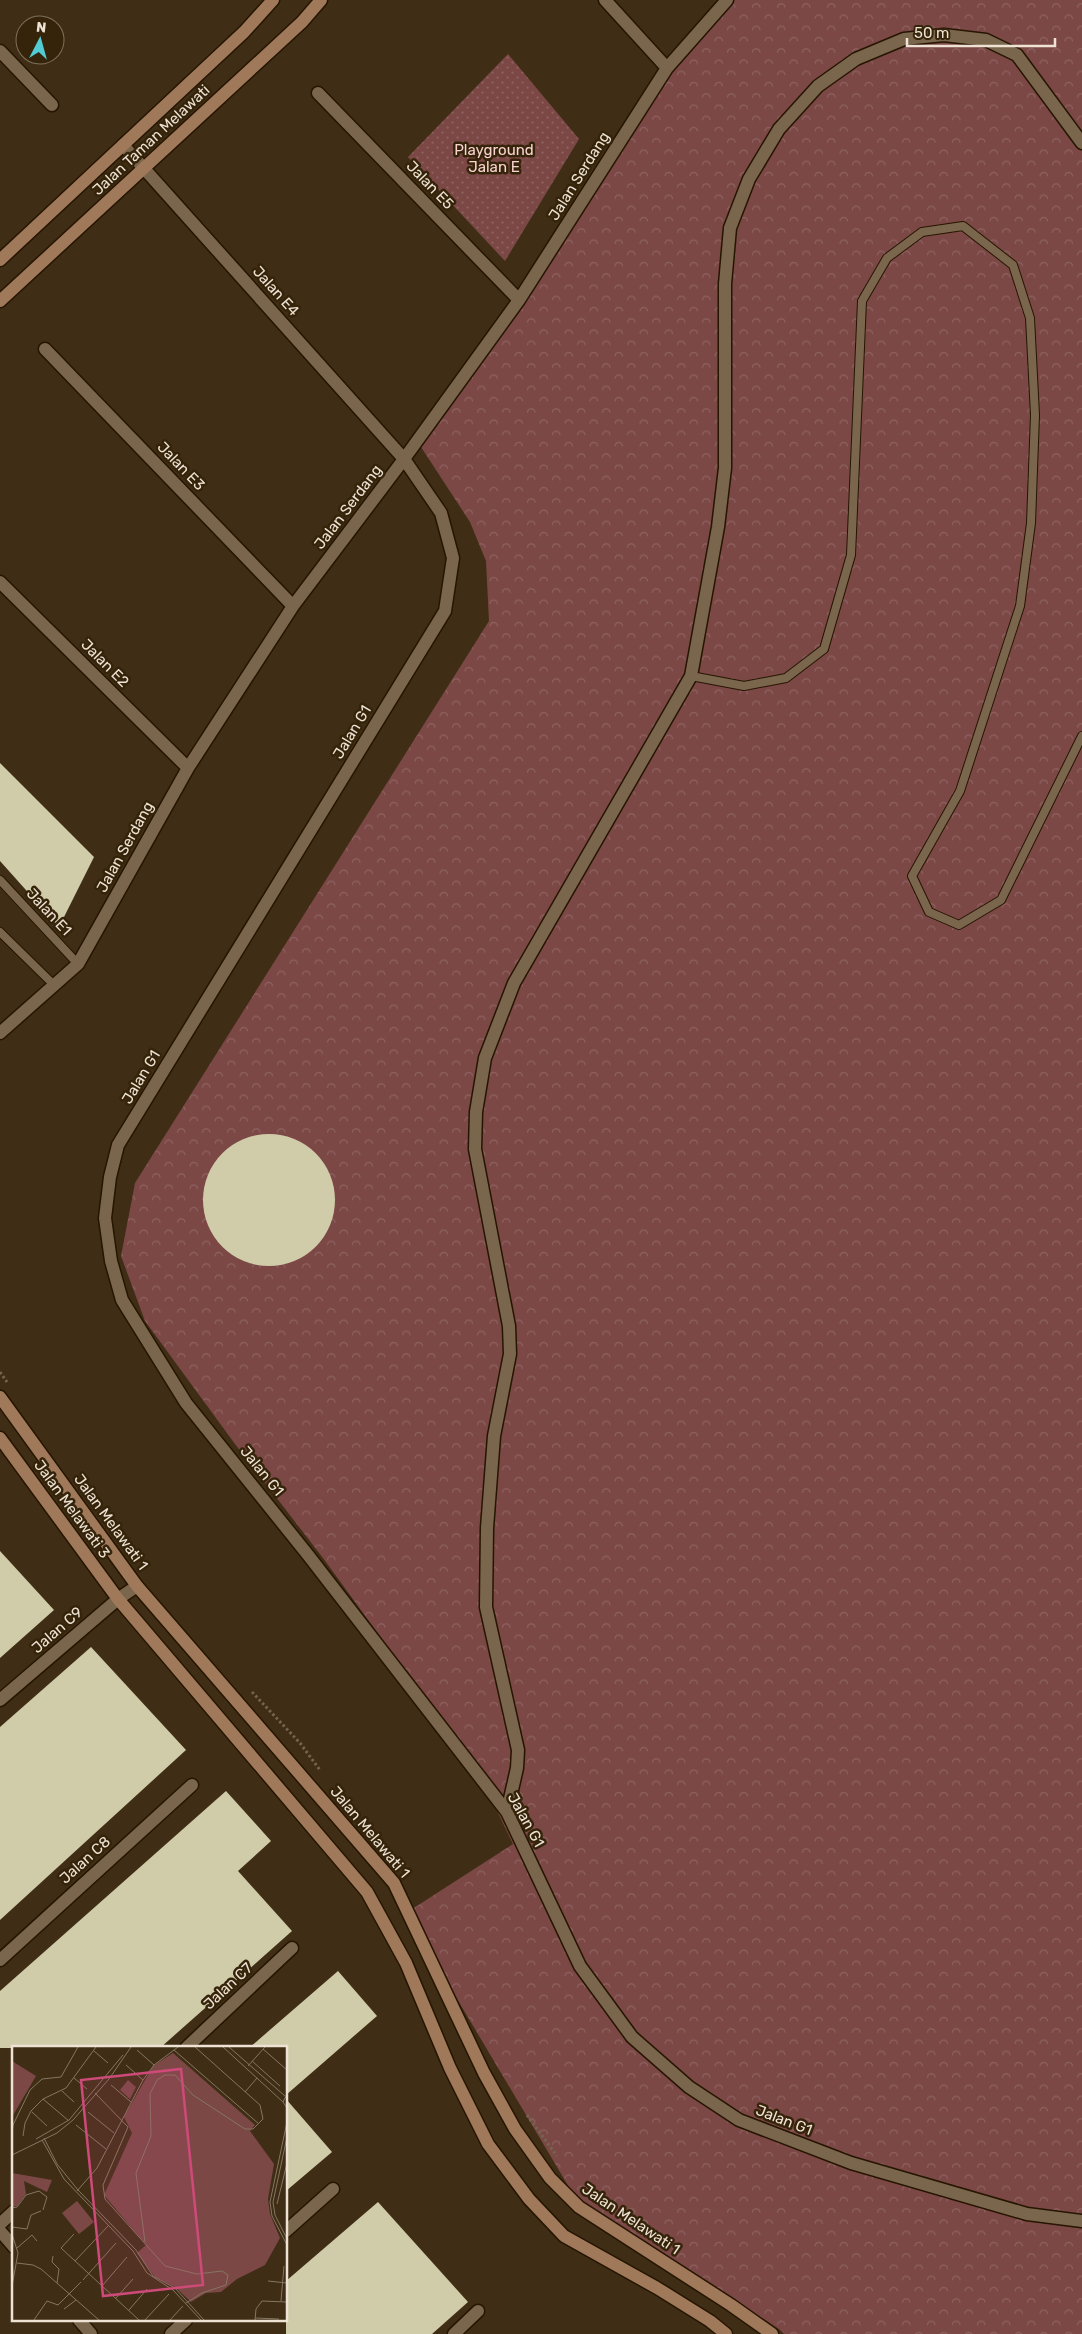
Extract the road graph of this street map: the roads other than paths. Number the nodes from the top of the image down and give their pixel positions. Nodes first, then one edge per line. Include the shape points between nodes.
1 (273, 0) edge
2 (321, 0) edge
3 (605, 0) edge
4 (728, 0) edge
5 (0, 51) edge
6 (667, 68) junction
7 (318, 93) dead end
8 (52, 105) dead end
9 (1082, 143) edge
10 (123, 146) junction
11 (145, 169) junction
12 (0, 260) edge
13 (519, 300) junction
14 (0, 301) edge
15 (45, 349) dead end
16 (404, 459) junction
17 (0, 582) edge
18 (293, 606) junction
19 (691, 676) junction
20 (1082, 736) edge
21 (188, 768) junction
22 (0, 880) edge
23 (0, 932) edge
24 (78, 964) junction
25 (54, 985) junction
26 (0, 1033) edge
27 (0, 1397) edge
28 (0, 1438) edge
29 (137, 1586) junction
30 (118, 1599) junction
31 (0, 1700) edge
32 (192, 1784) dead end
33 (507, 1812) junction
34 (292, 1948) dead end
35 (0, 1960) edge
36 (188, 2046) edge
37 (333, 2189) dead end
38 (12, 2213) edge
39 (1082, 2221) edge
40 (0, 2224) edge
41 (288, 2229) edge
42 (0, 2231) edge
43 (12, 2245) edge
44 (478, 2311) dead end
45 (81, 2322) edge
46 (184, 2322) edge
47 (91, 2334) edge
48 (171, 2334) edge
49 (454, 2334) edge
50 (726, 2334) edge
51 (772, 2334) edge

1 - 10 street, Jalan Taman Melawati via 244,32
2 - 11 street, Jalan Taman Melawati via 302,22
3 - 6 street
4 - 6 street, Jalan Serdang
5 - 8 street
6 - 13 street, Jalan Serdang
7 - 13 street, Jalan E5
9 - 19 street via 1017,55 986,40 944,35 904,38 856,60 818,86 779,129 749,179 730,228 725,284 725,468 718,527
10 - 11 street, Jalan E4
10 - 12 street, Jalan Taman Melawati
11 - 14 street, Jalan Taman Melawati
11 - 16 street, Jalan E4
13 - 16 street, Jalan Serdang
15 - 18 street, Jalan E3
16 - 18 street, Jalan Serdang
16 - 33 street, Jalan G1 via 441,513 453,558 445,611 118,1145 110,1177 106,1218 111,1261 122,1300 186,1403
17 - 21 street, Jalan E2
18 - 21 street, Jalan Serdang
19 - 20 lane via 744,686 786,678 824,649 851,555 862,301 887,258 922,232 963,226 1014,265 1030,318 1035,414 1031,523 1020,606 960,791 912,876 929,912 959,925 1001,900
19 - 33 street via 514,983 485,1058 476,1112 475,1148 510,1345 494,1436 486,1588 486,1607 518,1750
21 - 24 street, Jalan Serdang
22 - 24 lane, Jalan E1
23 - 25 lane
24 - 25 street, Jalan Serdang
25 - 26 street, Jalan Serdang
27 - 29 street, Jalan Melawati 1
28 - 30 street, Jalan Melawati 3
29 - 30 street, Jalan C9
29 - 51 street, Jalan Melawati 1 via 394,1883 484,2073 515,2129 550,2178 579,2207
30 - 31 street, Jalan C9
30 - 50 street via 367,1892 406,1963 450,2068 488,2144 529,2199 564,2236 664,2293
32 - 35 street, Jalan C8
33 - 39 street, Jalan G1 via 580,1966 632,2037 689,2087 739,2120 851,2163 1027,2214
34 - 36 street, Jalan C7
37 - 41 street
38 - 40 street
42 - 43 street
44 - 49 street
45 - 47 street
46 - 48 street

